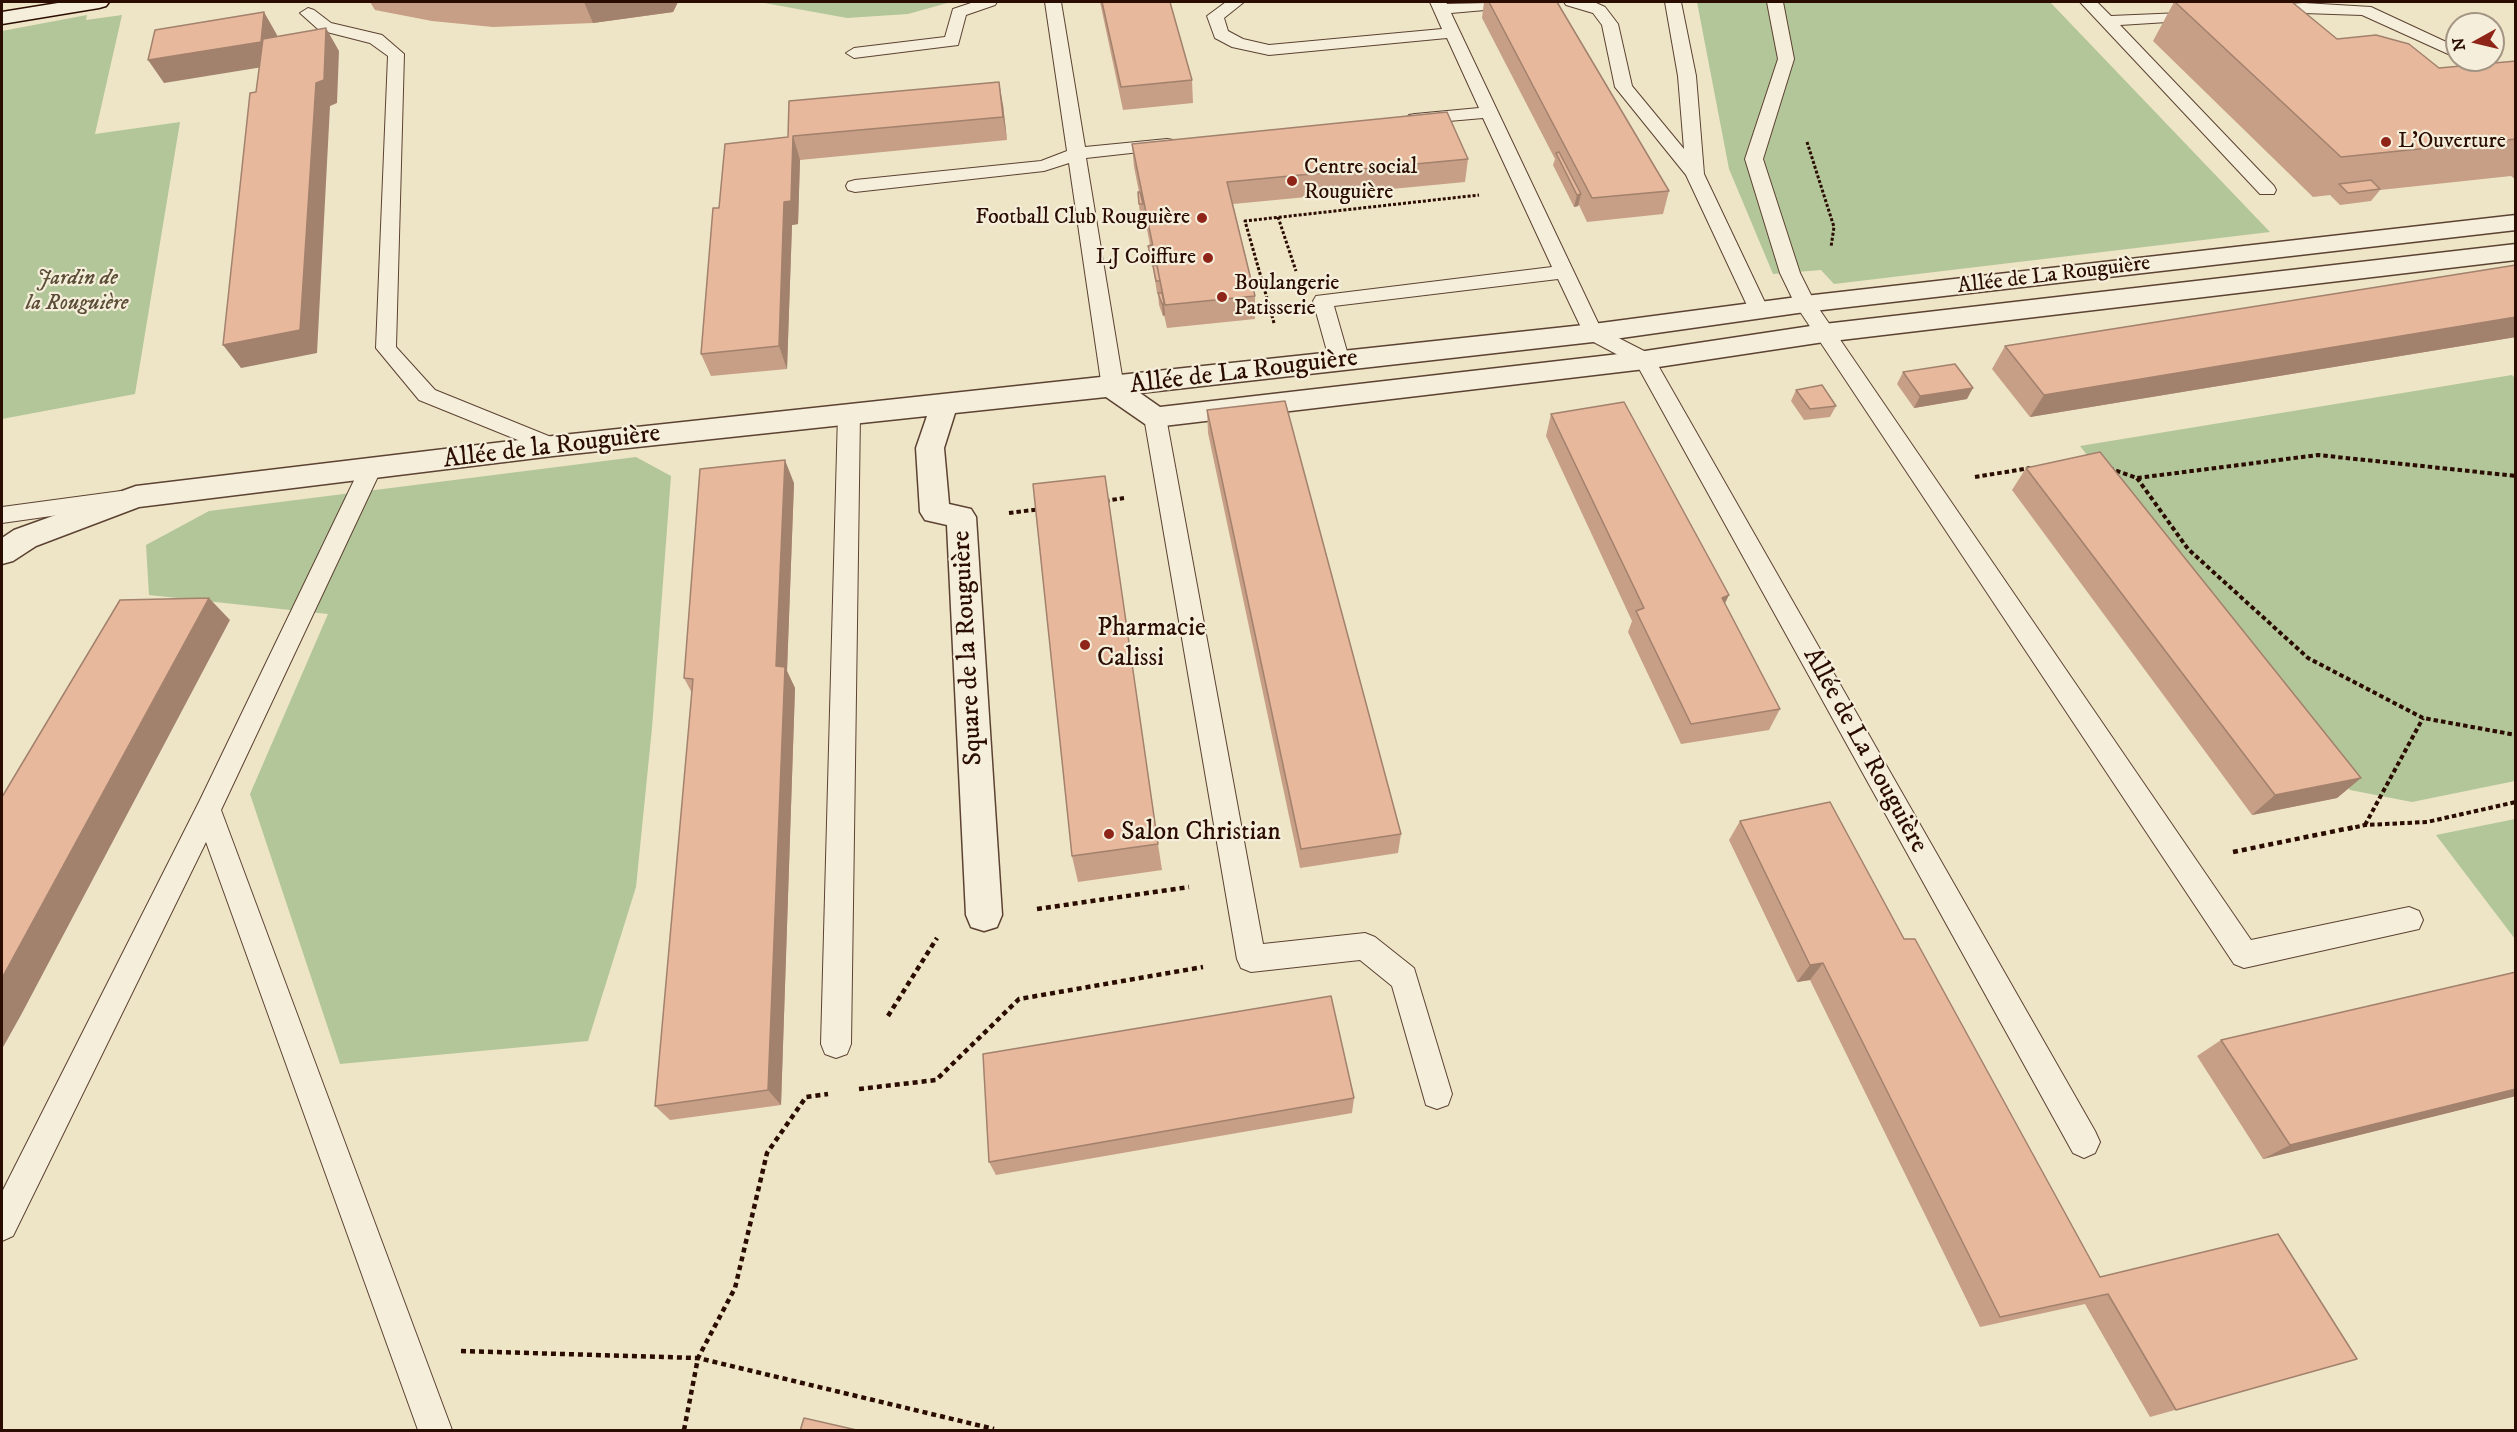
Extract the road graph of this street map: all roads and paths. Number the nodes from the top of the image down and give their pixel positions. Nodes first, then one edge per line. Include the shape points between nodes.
1 (93, 2) edge
2 (989, 2) edge
3 (1053, 2) edge
4 (1236, 2) edge
5 (1519, 2) edge
6 (1572, 2) edge
7 (1674, 2) edge
8 (1775, 2) edge
9 (2088, 2) edge
10 (1440, 5) edge
11 (2246, 12) edge
12 (308, 13) dead end
13 (2211, 14) edge
14 (2, 18) edge
15 (2107, 21) junction
16 (1452, 33) junction
17 (2445, 47) edge
18 (854, 52) dead end
19 (1786, 59) junction
20 (2498, 72) edge
21 (2516, 80) edge
22 (1489, 112) junction
23 (1395, 121) edge
24 (1183, 143) edge
25 (1077, 153) junction
26 (1695, 174) junction
27 (855, 186) dead end
28 (2267, 190) dead end
29 (1490, 194) dead end
30 (1278, 218) junction
31 (2516, 222) edge
32 (2516, 252) edge
33 (1294, 269) dead end
34 (1564, 272) junction
35 (1805, 304) junction
36 (1759, 311) junction
37 (1593, 333) junction
38 (1824, 333) junction
39 (1645, 360) junction
40 (1340, 362) junction
41 (1287, 368) junction
42 (1113, 388) junction
43 (944, 405) junction
44 (849, 414) junction
45 (1155, 417) junction
46 (553, 446) junction
47 (2039, 467) edge
48 (2108, 468) edge
49 (370, 470) junction
50 (2516, 476) edge
51 (2138, 478) junction
52 (1927, 484) junction
53 (136, 497) junction
54 (1048, 508) edge
55 (1016, 512) dead end
56 (2, 515) edge
57 (2, 553) edge
58 (2423, 718) junction
59 (2516, 735) edge
60 (2516, 802) edge
61 (208, 810) junction
62 (2365, 825) junction
63 (2183, 861) junction
64 (1139, 894) dead end
65 (984, 915) junction
66 (2409, 920) dead end
67 (1251, 959) junction
68 (884, 1022) dead end
69 (836, 1044) dead end
70 (850, 1090) dead end
71 (829, 1094) dead end
72 (1437, 1094) dead end
73 (2084, 1142) dead end
74 (2, 1225) edge
75 (403, 1349) junction
76 (698, 1358) junction
77 (994, 1429) edge
78 (435, 1431) edge
79 (684, 1431) edge

1 - 14 street
2 - 18 lane via 959,12 952,42
3 - 25 lane
4 - 16 lane via 1215,16 1221,33 1238,44 1269,50
5 - 10 lane
6 - 26 lane via 1599,10 1610,24 1624,87
7 - 26 lane via 1687,76
8 - 19 lane
9 - 15 lane
10 - 16 lane
11 - 17 lane via 2304,8 2365,10
12 - 46 lane via 325,27 376,39 396,54 386,348 427,395
13 - 15 lane
15 - 28 lane
16 - 22 lane
19 - 35 lane via 1754,159 1790,273
19 - 35 path via 1803,132 1834,228 1826,276
20 - 21 lane
22 - 23 lane
22 - 34 lane
24 - 25 lane
25 - 27 lane via 1044,166
25 - 42 lane
26 - 36 lane
29 - 30 path
30 - 33 path
30 - 41 path via 1245,221
31 - 35 street, Allée de La Rouguière
32 - 38 street, Allée de La Rouguière
34 - 37 lane
34 - 40 lane via 1323,301
35 - 36 street, Allée de La Rouguière
35 - 38 lane
36 - 37 street, Allée de La Rouguière
37 - 39 lane
37 - 40 street, Allée de La Rouguière
38 - 39 street, Allée de La Rouguière
38 - 52 lane
39 - 45 street, Allée de La Rouguière
39 - 73 lane, Allée de La Rouguière
40 - 41 street, Allée de La Rouguière
41 - 42 street, Allée de La Rouguière
42 - 43 street, Allée de la Rouguière
42 - 45 street, Allée de La Rouguière
43 - 44 street, Allée de la Rouguière
43 - 65 street, Square de la Rouguière via 930,448 936,512 961,517
44 - 46 street, Allée de la Rouguière
44 - 69 lane
45 - 67 lane
46 - 49 street, Allée de la Rouguière
47 - 52 path
48 - 51 path
49 - 53 street, Allée de la Rouguière
49 - 61 lane
50 - 51 path via 2318,455
51 - 58 path via 2188,549 2308,658
52 - 63 lane
53 - 56 lane
53 - 57 street, Allée de la Rouguière via 25,538
54 - 55 path
58 - 59 path
58 - 62 path
60 - 62 path via 2427,822
61 - 74 lane
61 - 75 lane
62 - 63 path
63 - 66 lane via 2244,955
64 - 65 path
65 - 68 path via 946,922
67 - 70 path via 1019,999 936,1080
67 - 72 lane via 1365,946 1404,978
71 - 76 path via 806,1097 767,1153 735,1288
75 - 76 path
75 - 78 lane
76 - 77 path
76 - 79 path

